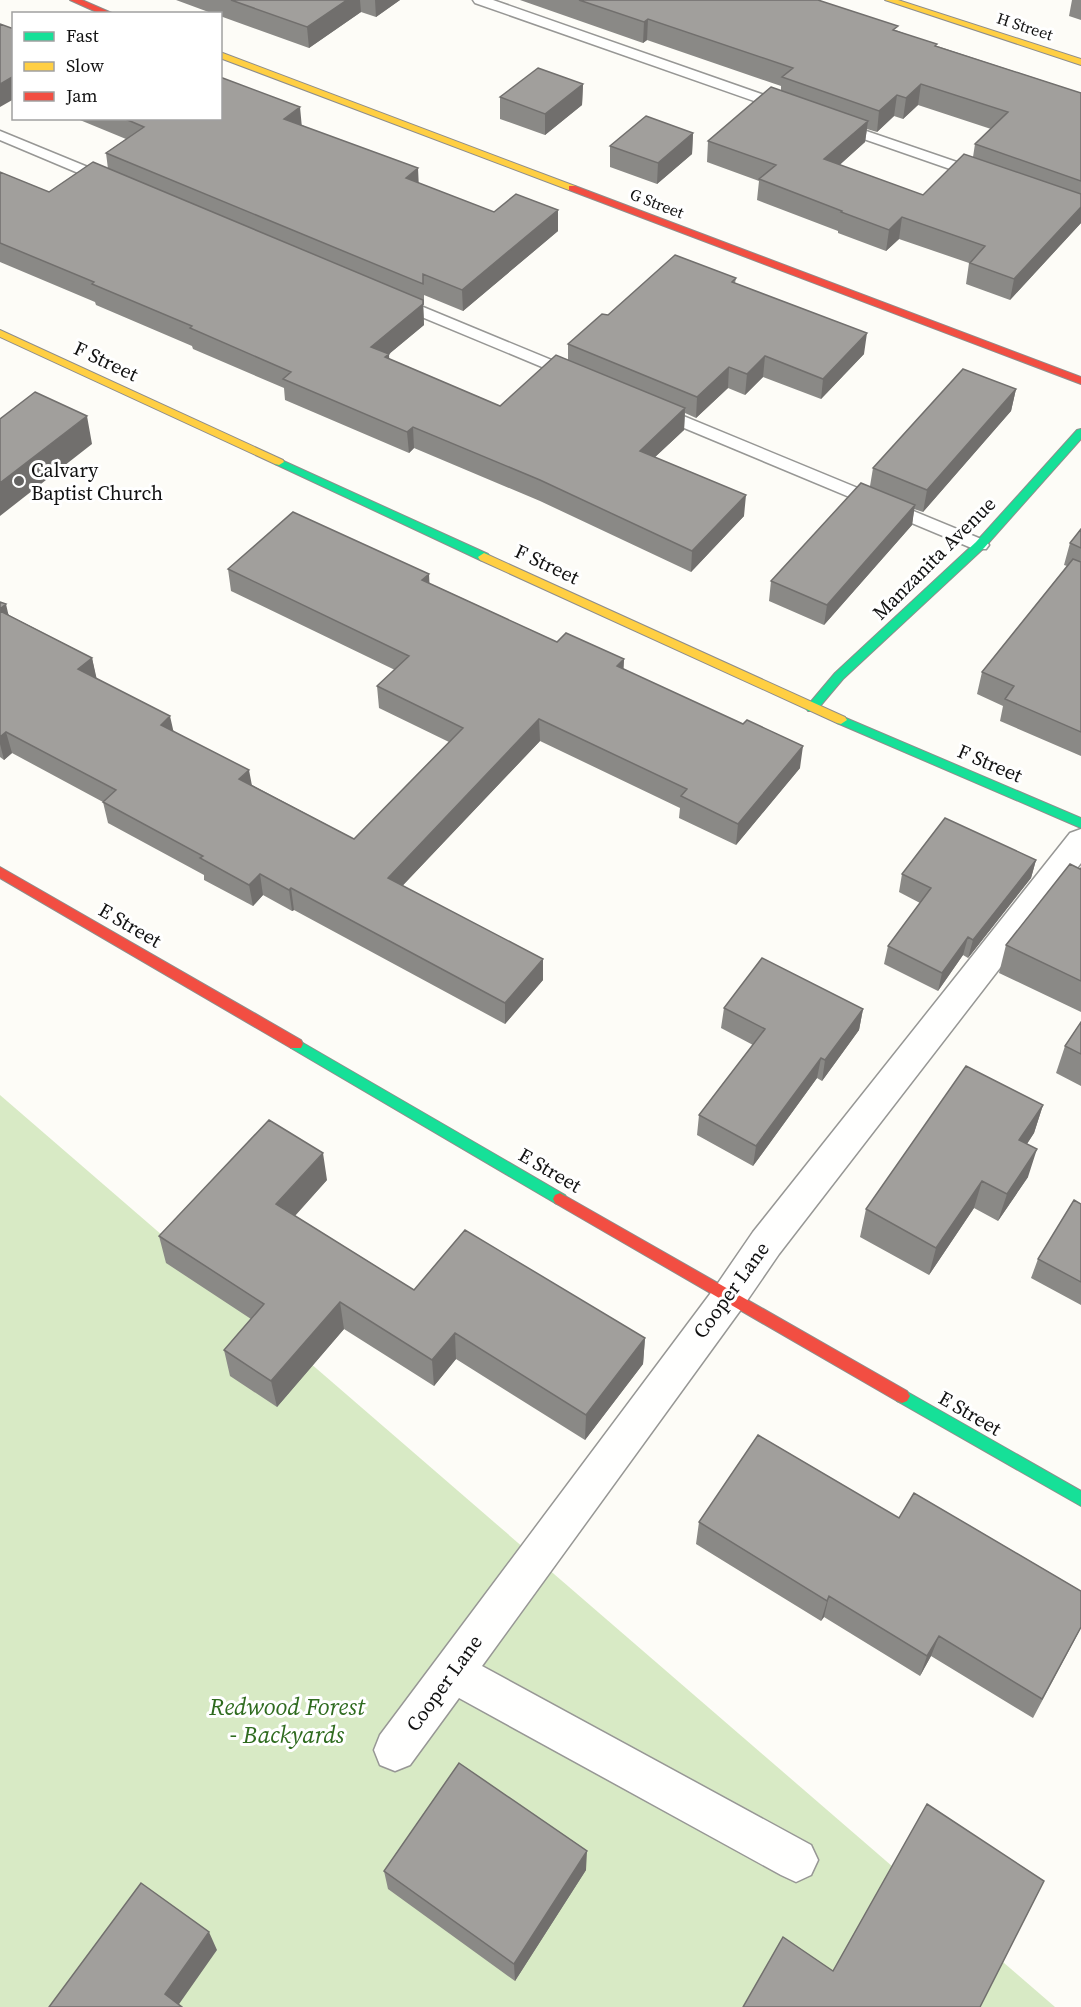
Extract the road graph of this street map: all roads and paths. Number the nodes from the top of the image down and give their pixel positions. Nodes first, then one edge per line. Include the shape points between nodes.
1 (74, 0) edge
2 (480, 0) edge
3 (889, 0) edge
4 (105, 12) edge
5 (222, 56) edge
6 (1081, 62) edge
7 (803, 113) edge
8 (825, 121) edge
9 (0, 135) edge
10 (992, 179) edge
11 (121, 186) edge
12 (385, 296) edge
13 (0, 333) edge
14 (583, 379) edge
15 (1081, 381) edge
16 (649, 407) edge
17 (1081, 432) edge
18 (980, 545) junction
19 (812, 708) junction
20 (1081, 823) edge
21 (1081, 841) edge
22 (0, 872) edge
23 (729, 1297) junction
24 (1081, 1499) edge
25 (452, 1672) junction
26 (395, 1750) dead end
27 (796, 1860) dead end

1 - 4 street
2 - 7 lane
3 - 6 street, H Street
5 - 15 street, G Street
8 - 10 lane
9 - 11 lane
12 - 14 lane
13 - 19 street, F Street
16 - 18 lane
17 - 18 street, Manzanita Avenue
18 - 19 street, Manzanita Avenue via 839,676
19 - 20 street, F Street
21 - 23 street, Cooper Lane via 766,1243
22 - 23 street, E Street
23 - 24 street, E Street
23 - 25 street, Cooper Lane
25 - 26 street, Cooper Lane
25 - 27 street

